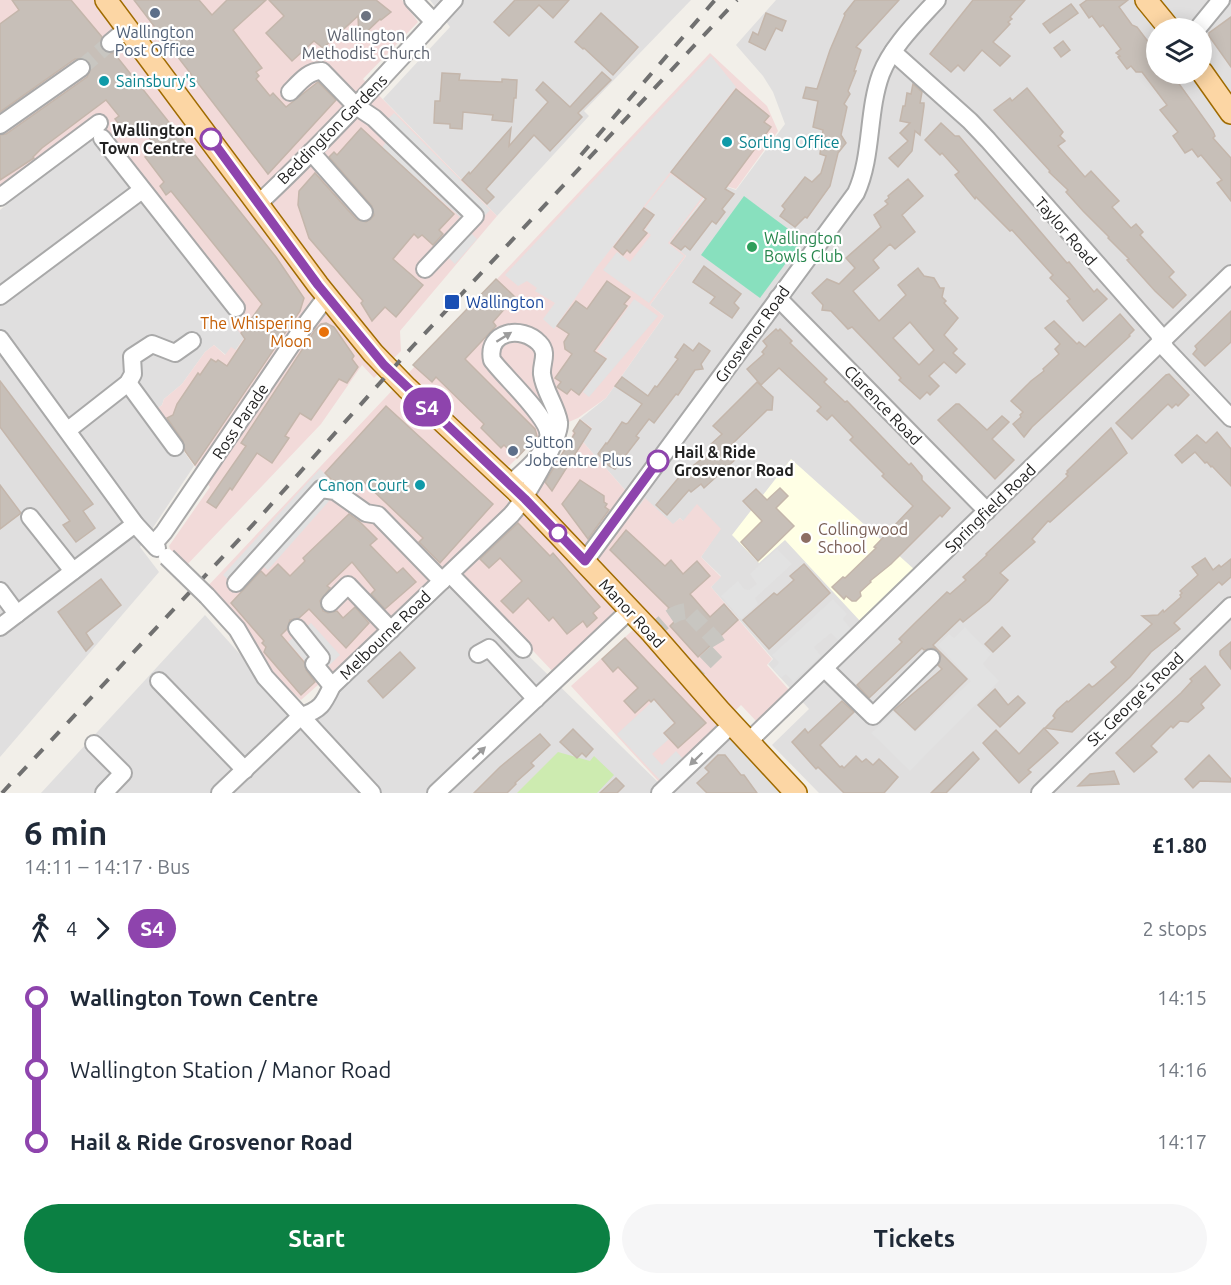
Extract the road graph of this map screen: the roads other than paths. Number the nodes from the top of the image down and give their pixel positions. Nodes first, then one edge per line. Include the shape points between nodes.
1 (106, 0) edge
2 (414, 0) edge
3 (454, 0) edge
4 (937, 0) edge
5 (1146, 0) edge
6 (1221, 0) edge
7 (1161, 18) edge
8 (1206, 18) edge
9 (434, 22) junction
10 (128, 29) junction
11 (110, 43) tunnel mouth
12 (893, 52) junction
13 (81, 68) tunnel mouth
14 (1211, 84) edge
15 (290, 92) dead end
16 (356, 106) junction
17 (1231, 112) edge
18 (0, 126) edge
19 (311, 152) junction
20 (142, 190) junction
21 (0, 197) edge
22 (258, 204) junction
23 (364, 212) dead end
24 (425, 269) dead end
25 (1231, 274) edge
26 (0, 296) edge
27 (327, 296) junction
28 (778, 298) junction
29 (236, 308) dead end
30 (0, 339) edge
31 (192, 341) dead end
32 (1161, 342) junction
33 (128, 383) junction
34 (1231, 418) edge
35 (68, 430) junction
36 (175, 447) dead end
37 (517, 492) junction
38 (987, 511) junction
39 (30, 517) dead end
40 (135, 524) junction
41 (150, 541) junction
42 (585, 561) junction
43 (73, 571) junction
44 (446, 577) junction
45 (236, 583) dead end
46 (0, 591) edge
47 (330, 603) dead end
48 (1231, 606) edge
49 (630, 610) junction
50 (17, 614) junction
51 (0, 627) edge
52 (297, 628) dead end
53 (391, 630) junction
54 (523, 649) dead end
55 (478, 654) dead end
56 (931, 658) dead end
57 (825, 669) junction
58 (159, 681) dead end
59 (331, 687) junction
60 (536, 699) junction
61 (301, 717) junction
62 (732, 724) junction
63 (748, 742) junction
64 (94, 744) dead end
65 (244, 770) junction
66 (227, 791) edge
67 (104, 793) edge
68 (372, 793) edge
69 (436, 793) edge
70 (660, 793) edge
71 (796, 793) edge
72 (1040, 793) edge

1 - 10 main road, Manor Road
2 - 9 street
3 - 9 street, Beddington Gardens
4 - 12 street, Grosvenor Road
5 - 7 main road
6 - 8 street
9 - 16 street, Beddington Gardens
10 - 11 street
10 - 22 main road, Manor Road
12 - 28 street, Grosvenor Road via 877,90 861,182
12 - 32 street, Taylor Road via 988,140 1158,333
13 - 18 street
14 - 17 main road
15 - 16 street via 309,74 322,71
16 - 19 street, Beddington Gardens
16 - 24 street via 374,118 475,216
19 - 22 street, Beddington Gardens
19 - 23 street
20 - 21 street via 100,130
20 - 26 street
20 - 29 street
22 - 27 main road, Manor Road
25 - 32 street, Springfield Road
27 - 37 main road, Manor Road via 384,365
27 - 41 street, Ross Parade via 165,532
28 - 38 street, Clarence Road
28 - 42 street, Grosvenor Road
30 - 35 street
31 - 33 street via 175,353 152,344 132,357 133,374
32 - 34 street, Taylor Road
32 - 38 street, Springfield Road
33 - 35 street
33 - 36 street
35 - 40 street
37 -> 37 street, Melbourne Road via 549,430 492,360 493,346 513,332 533,338 542,347 544,382 560,422 553,446 533,480
37 - 42 main road, Manor Road
37 - 44 street, Melbourne Road via 511,514
38 - 57 street, Springfield Road
39 - 43 street
40 - 41 street
40 - 43 street
41 - 61 street, bridge via 237,629 266,677
42 - 49 main road, Manor Road
43 - 50 street
44 - 45 street via 378,515 366,513 335,491 321,489
44 - 53 street, Melbourne Road
44 - 54 street
46 - 50 street
47 - 53 street via 348,585
48 - 72 street, St. George's Road
49 - 60 street
49 - 62 main road, Manor Road
50 - 51 street
52 - 59 street via 321,658 314,664
53 - 59 street, Melbourne Road
55 - 60 street via 489,648
56 - 57 street via 873,716
57 - 63 street, Springfield Road
58 - 65 street
59 - 61 street, Melbourne Road via 326,700 314,712
69 -> 60 street
61 - 65 street, Melbourne Road
61 - 68 street
62 - 63 main road, Manor Road
62 -> 70 street
63 - 71 main road, Manor Road
64 - 67 street via 123,773
65 - 66 street, Melbourne Road

